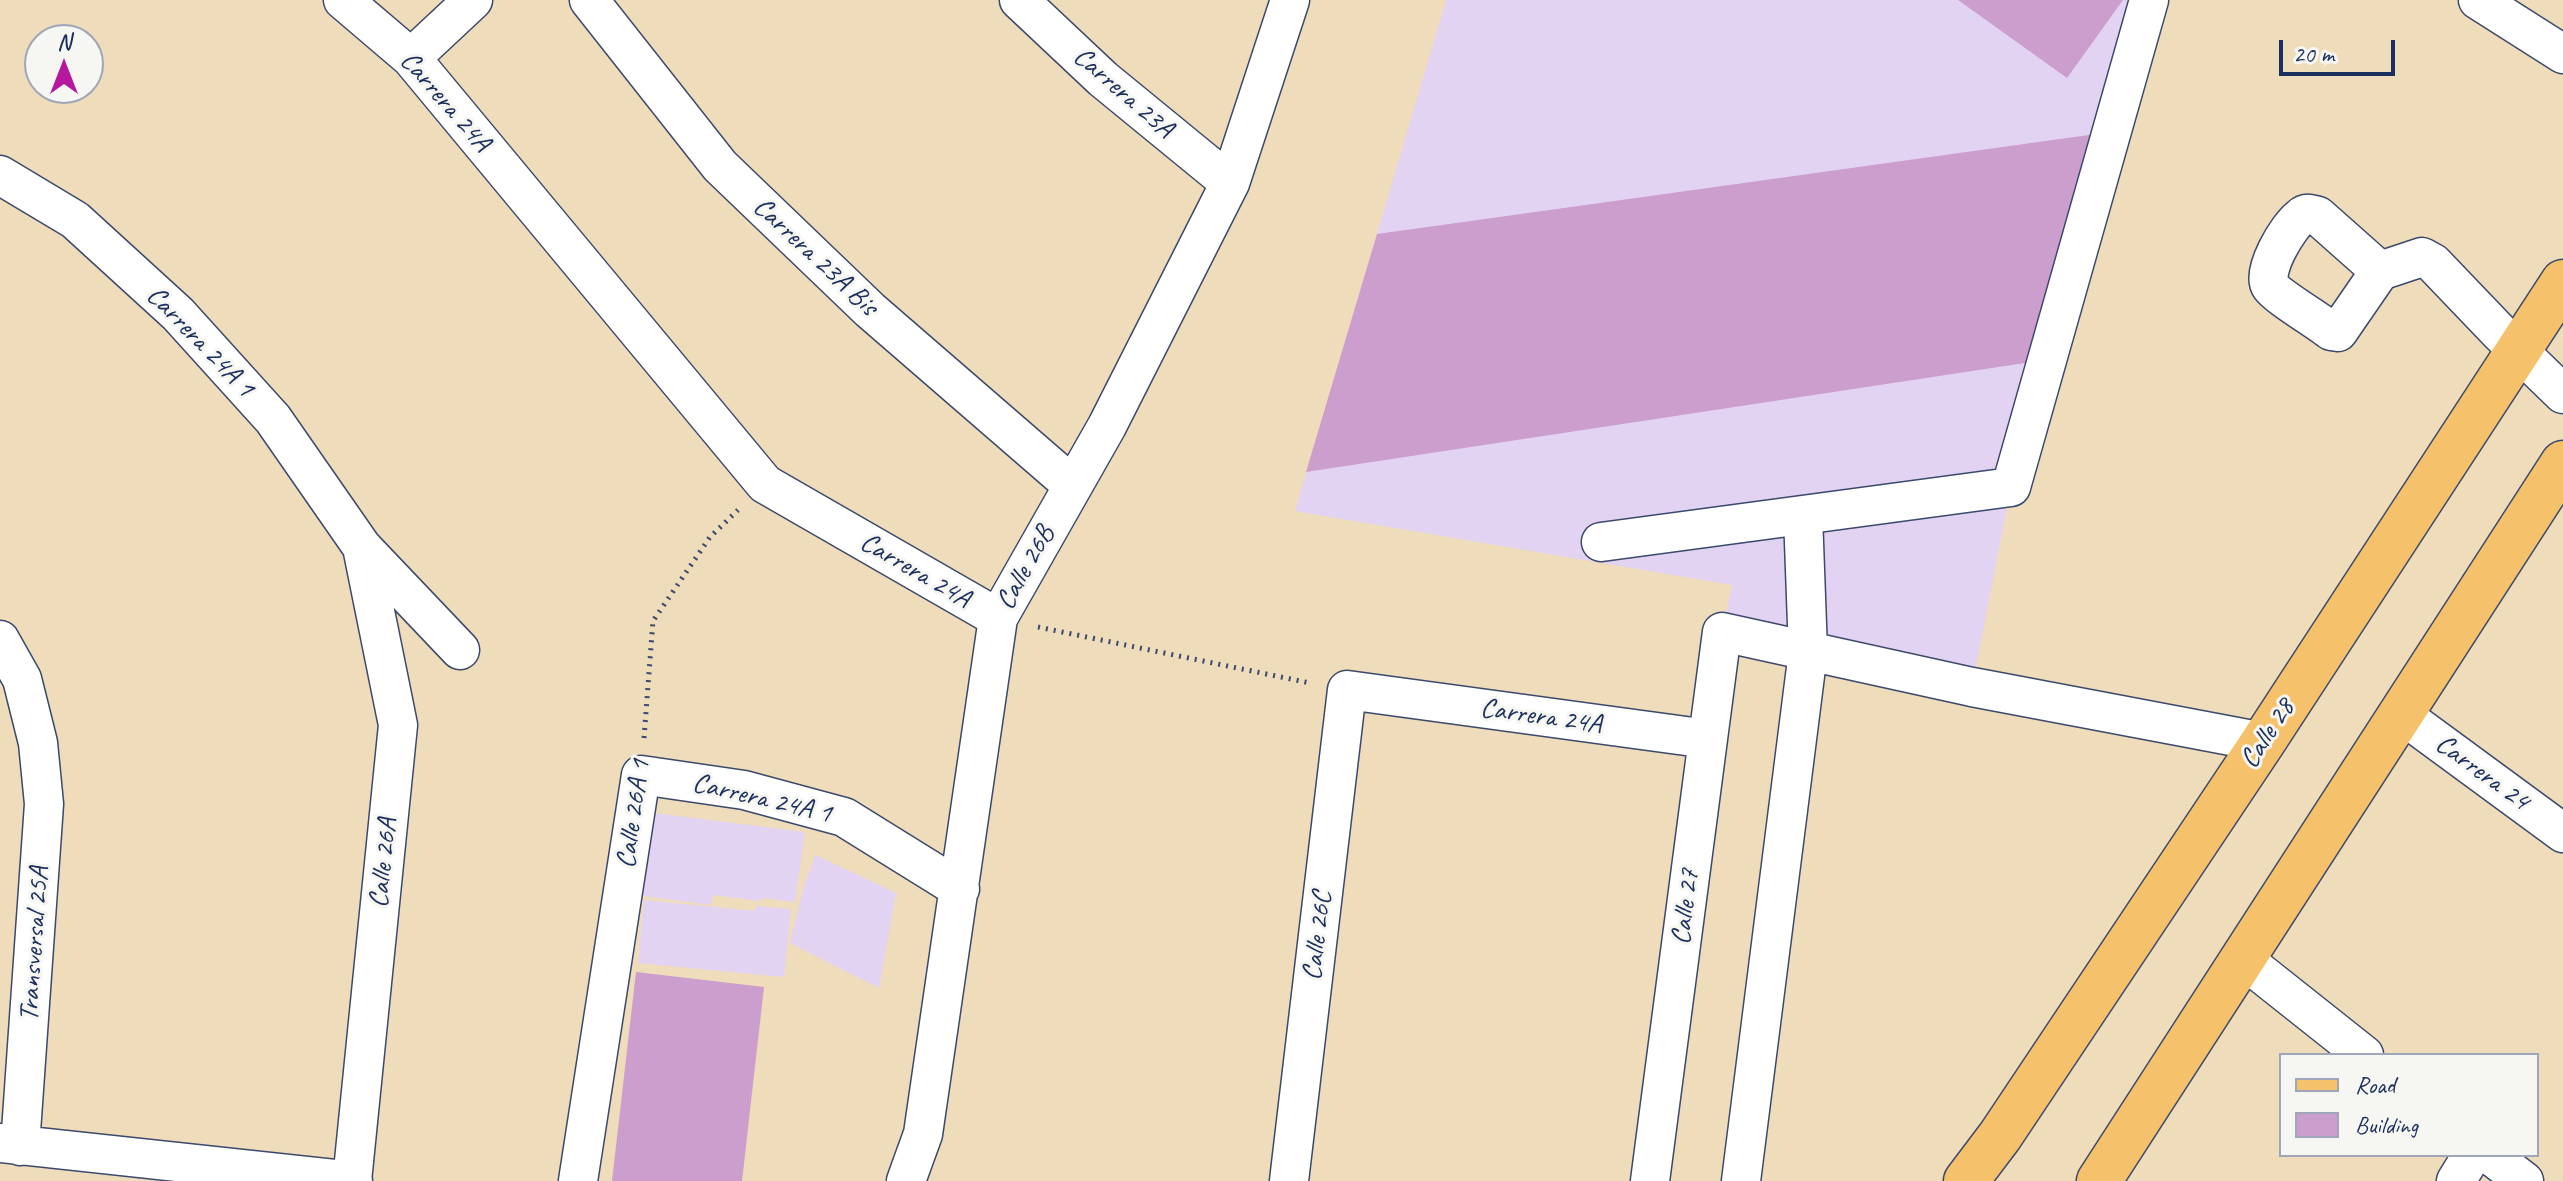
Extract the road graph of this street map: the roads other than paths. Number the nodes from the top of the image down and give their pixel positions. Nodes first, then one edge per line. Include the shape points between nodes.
1 (343, 0) edge
2 (473, 0) edge
3 (589, 0) edge
4 (1019, 0) edge
5 (1290, 0) edge
6 (2149, 0) edge
7 (2478, 0) edge
8 (2563, 54) edge
9 (411, 58) junction
10 (0, 175) edge
11 (1230, 183) junction
12 (2380, 271) dead end
13 (2563, 282) edge
14 (2517, 351) junction
15 (2563, 394) edge
16 (2563, 463) edge
17 (1072, 485) junction
18 (1803, 515) junction
19 (1601, 542) dead end
20 (362, 547) junction
21 (998, 618) junction
22 (0, 640) edge
23 (460, 650) dead end
24 (1808, 652) junction
25 (1347, 690) joint
26 (2401, 714) junction
27 (1708, 739) junction
28 (2263, 742) junction
29 (641, 775) joint
30 (2563, 833) edge
31 (960, 889) junction
32 (2243, 959) junction
33 (2361, 1053) edge
34 (10, 1144) edge
35 (2471, 1157) edge
36 (2493, 1157) edge
37 (353, 1181) edge
38 (578, 1181) edge
39 (906, 1181) edge
40 (1289, 1181) edge
41 (1650, 1181) edge
42 (1741, 1181) edge
43 (1966, 1181) edge
44 (2099, 1181) edge
45 (2456, 1181) edge
46 (2524, 1181) edge

1 - 9 street, Carrera 24A
2 - 9 street
3 - 17 street, Carrera 23A Bis via 720,166 870,310
4 - 11 street, Carrera 23A via 1103,79
5 - 11 street, Calle 26B
6 - 18 street via 2011,487
7 - 8 street
9 - 21 street, Carrera 24A via 765,484
10 - 20 street, Carrera 24A 1 via 75,220 178,314 273,419
11 - 17 street, Calle 26B
12 - 14 street via 2422,257 2433,263
13 - 14 main road, Calle 28
14 - 15 street
14 - 28 main road, Calle 28
16 - 26 main road
17 - 21 street, Calle 26B
18 - 19 street
18 - 24 street
20 - 23 street
20 - 37 street, Calle 26A via 398,725
21 - 31 street, Calle 26B
22 - 34 street, Transversal 25A via 22,679 38,743 44,804
24 - 27 street, Calle 27 via 1722,632
24 - 28 street
24 - 42 street
25 - 27 street, Carrera 24A
25 - 40 street, Calle 26C
26 - 30 street, Carrera 24
26 - 32 main road
27 - 41 street, Calle 27
28 - 43 main road, Calle 28
29 - 31 street, Carrera 24A 1 via 744,790 844,817
29 - 38 street, Calle 26A 1
31 - 39 street, Calle 26B via 923,1134
32 - 33 street
32 - 44 main road
34 - 37 street
35 - 45 street
36 - 46 street

